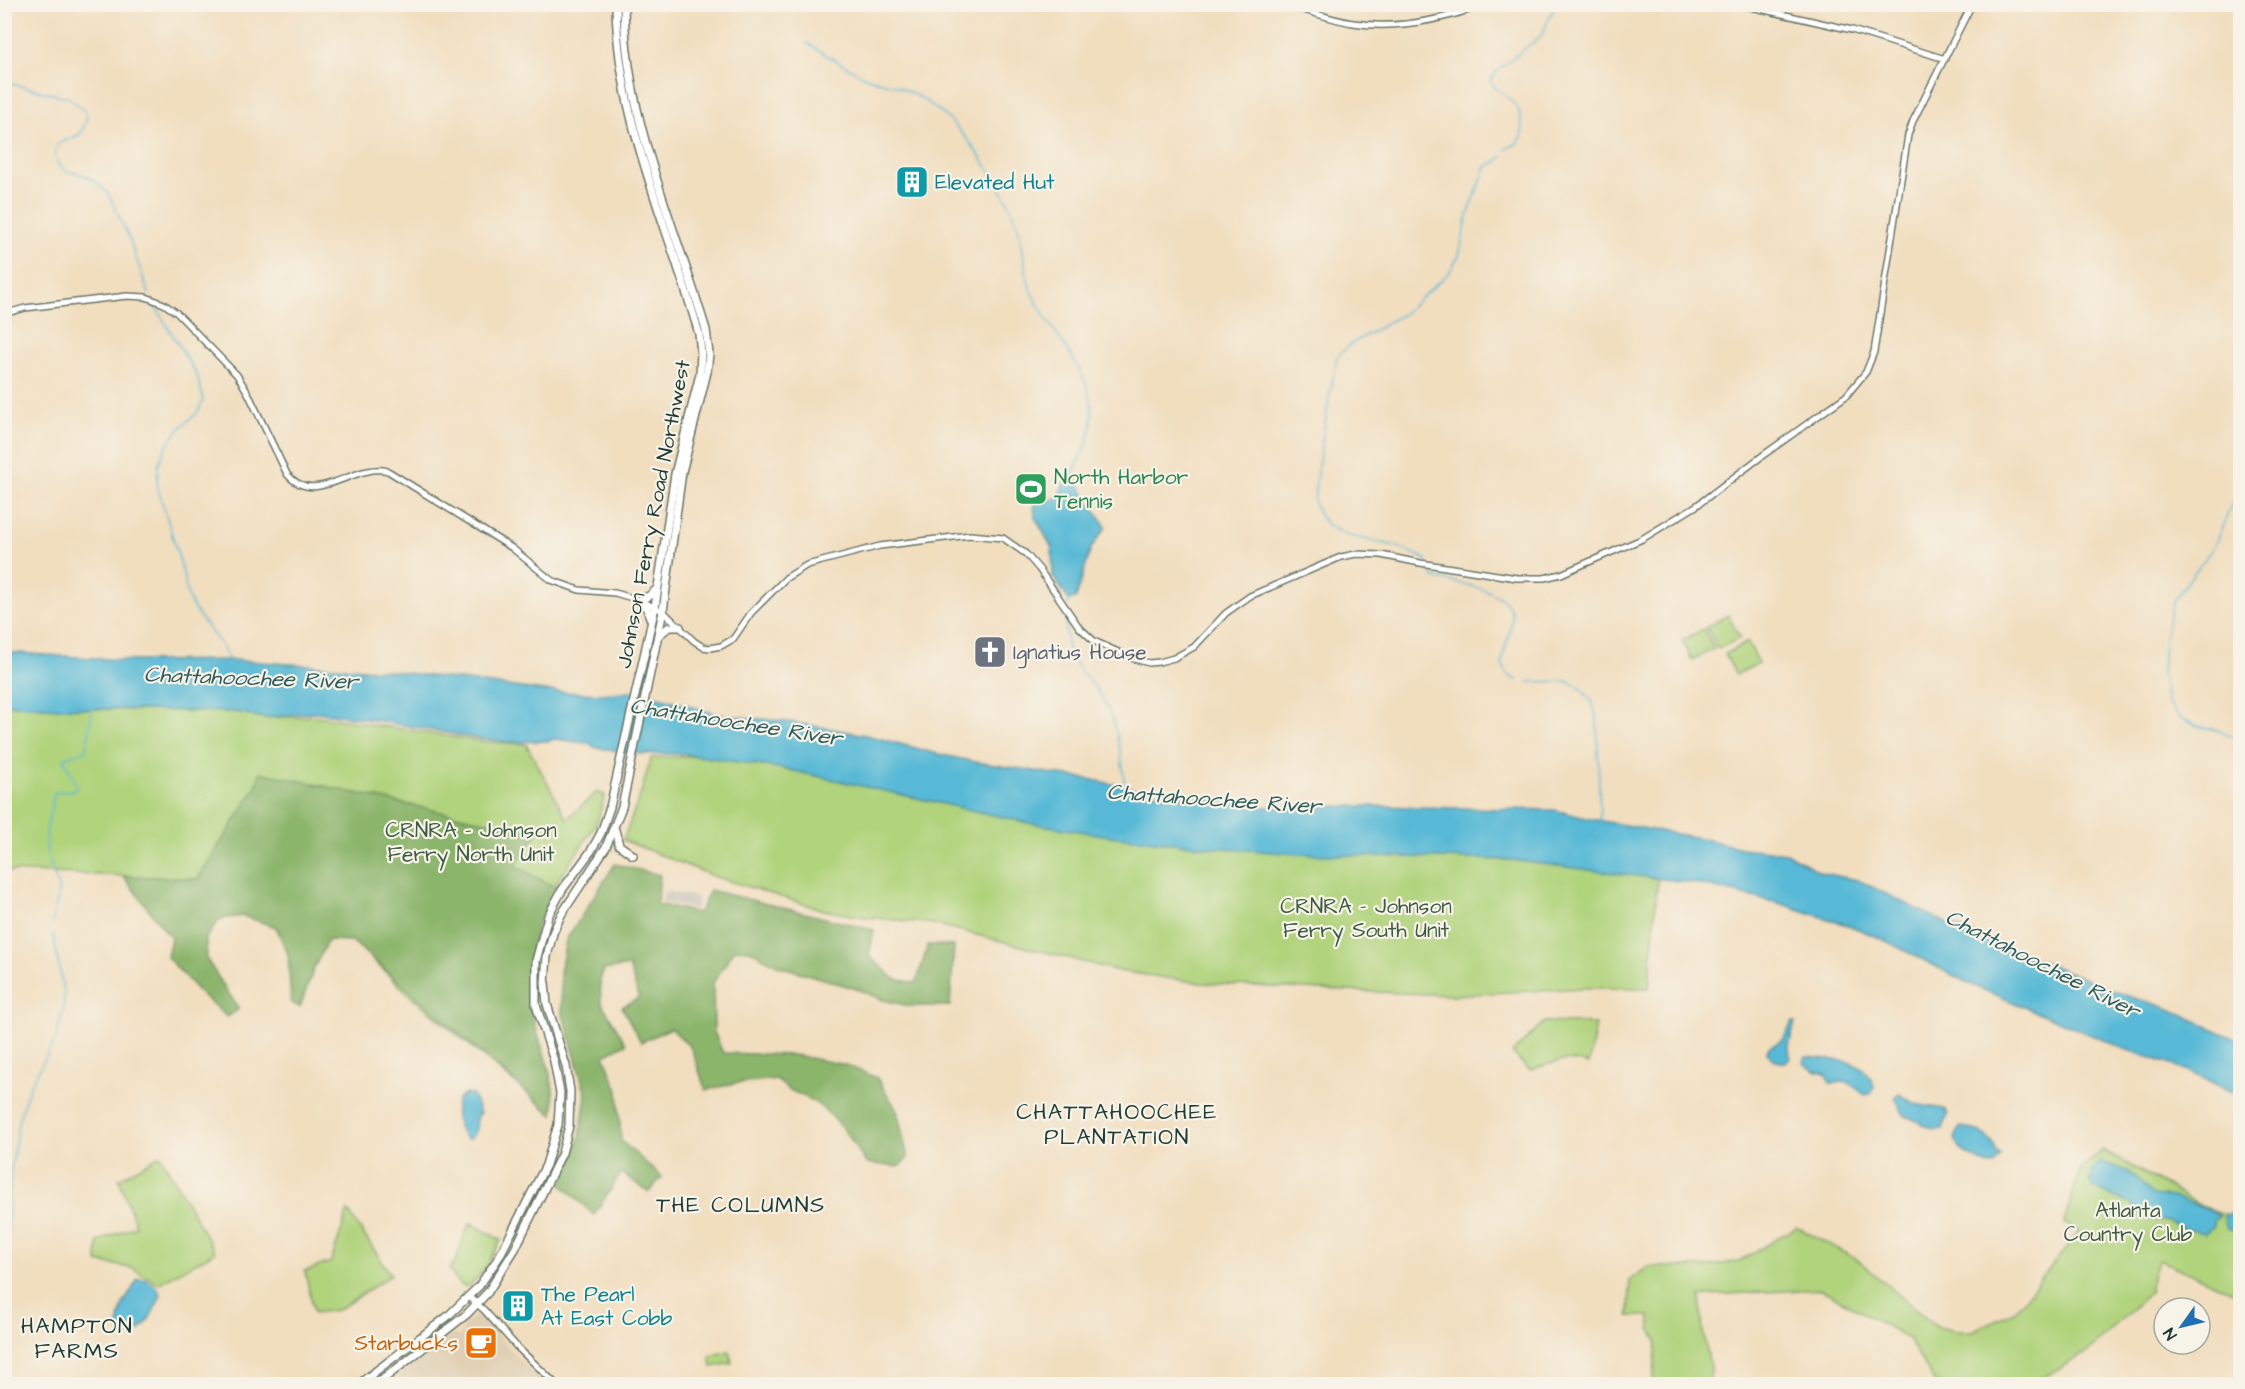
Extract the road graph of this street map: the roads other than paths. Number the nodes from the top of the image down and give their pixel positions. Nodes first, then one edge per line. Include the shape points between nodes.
1 (616, 4) edge
2 (624, 4) edge
3 (1286, 4) edge
4 (1485, 4) edge
5 (1738, 4) edge
6 (1972, 4) edge
7 (1945, 59) junction
8 (4, 314) edge
9 (658, 587) junction
10 (640, 600) junction
11 (655, 607) junction
12 (663, 611) junction
13 (651, 623) junction
14 (680, 627) junction
15 (658, 636) junction
16 (615, 830) junction
17 (633, 855) dead end
18 (469, 1297) junction
19 (477, 1304) junction
20 (359, 1384) edge
21 (377, 1384) edge
22 (556, 1384) edge

1 - 9 main road, Johnson Ferry Road Northwest via 620,66 630,117 701,346 700,374 675,474
2 - 12 main road, Johnson Ferry Road Northwest via 636,113 704,323 709,354 682,472
3 - 4 street via 1373,26 1435,21
5 - 7 street via 1852,30
6 - 7 street
7 - 14 street via 1908,135 1874,352 1866,372 1846,396 1696,506 1647,536 1582,566 1544,578 1517,578 1368,554 1344,556 1250,596 1226,613 1194,647 1174,658 1149,663 1094,641 1079,627 1026,554 1003,538 963,535 880,546 807,565 786,578 748,616 736,637 721,646 699,645
8 - 10 street via 127,296 156,300 177,313 237,375 287,474 300,486 316,487 368,472 388,471 512,548 560,585
9 - 10 main road
9 - 11 main road, Johnson Ferry Road Northwest
10 - 11 street
10 - 13 main road
11 - 12 street
11 - 13 main road, Johnson Ferry Road Northwest
12 - 14 street
12 - 15 main road, Johnson Ferry Road Northwest
13 - 18 main road, Johnson Ferry Road Northwest via 610,807 586,859 552,907 536,961 536,1005 559,1086 556,1137 499,1257
14 - 15 main road via 669,627
15 - 16 main road, Johnson Ferry Road Northwest
16 - 17 main road via 619,845
16 - 19 main road, Johnson Ferry Road Northwest via 561,915 547,956 547,1004 570,1091 564,1146 515,1250
18 - 19 street
18 - 20 main road, Johnson Ferry Road Northwest
19 - 21 main road, Johnson Ferry Road Northwest
19 - 22 street

